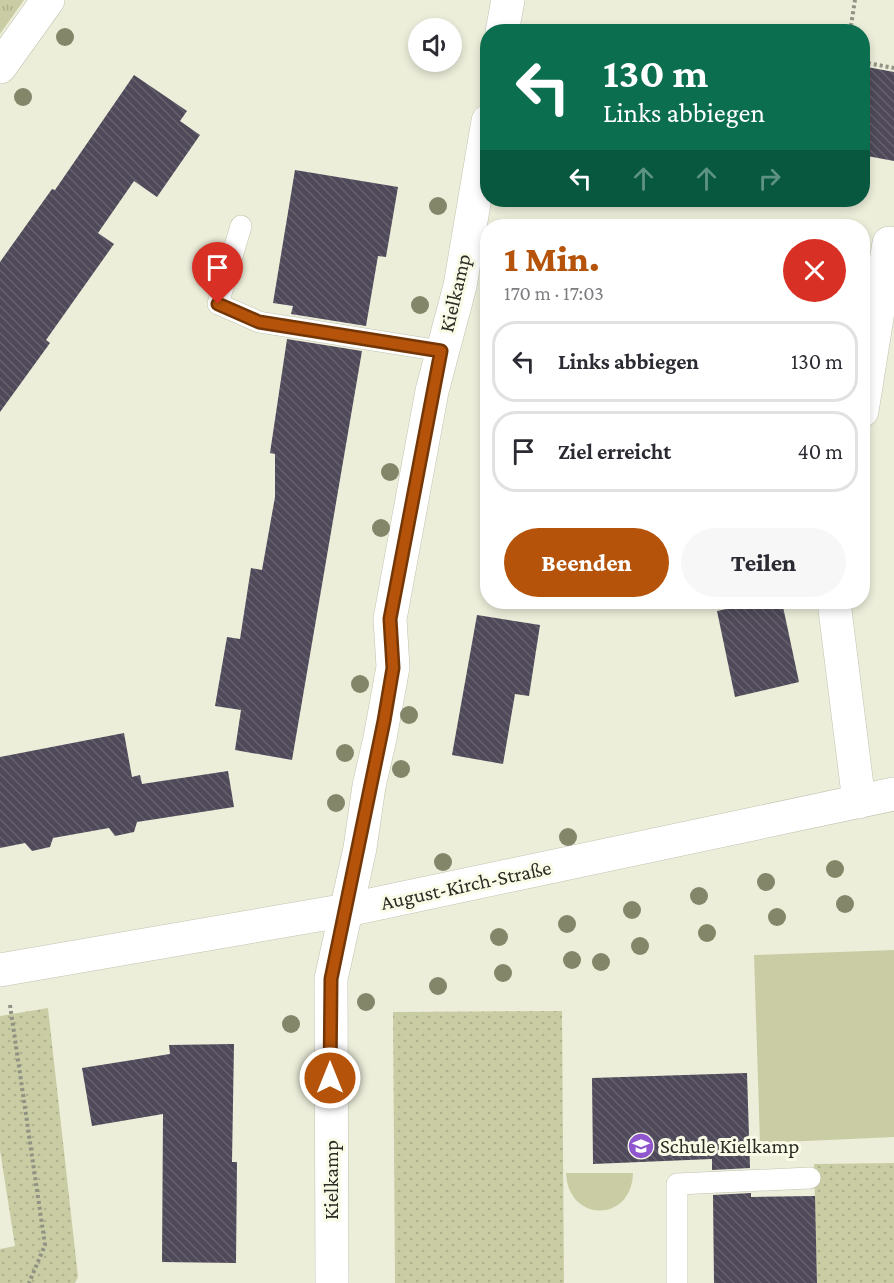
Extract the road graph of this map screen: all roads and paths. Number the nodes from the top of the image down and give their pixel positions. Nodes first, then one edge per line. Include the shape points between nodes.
1 (48, 0) edge
2 (508, 0) edge
3 (855, 0) edge
4 (504, 24) edge
5 (851, 24) edge
6 (870, 64) edge
7 (0, 67) edge
8 (894, 68) edge
9 (480, 168) edge
10 (241, 226) dead end
11 (889, 243) dead end
12 (441, 351) junction
13 (870, 361) edge
14 (835, 609) edge
15 (894, 794) edge
16 (859, 802) junction
17 (347, 910) junction
18 (4, 985) edge
19 (810, 1178) dead end
20 (29, 1283) edge
21 (332, 1283) edge
22 (678, 1283) edge

1 - 7 street
2 - 4 street
3 - 5 path
6 - 8 path
9 - 12 street, Kielkamp via 460,286
10 - 12 lane via 218,304 259,322
11 - 13 street
12 - 17 street, Kielkamp via 390,619 393,668
14 - 16 street
15 - 16 street, August-Kirch-Straße
16 - 17 street, August-Kirch-Straße
17 - 18 street, August-Kirch-Straße
17 - 21 street, Kielkamp via 331,979
18 - 20 path via 45,1245
19 - 22 lane via 677,1184

